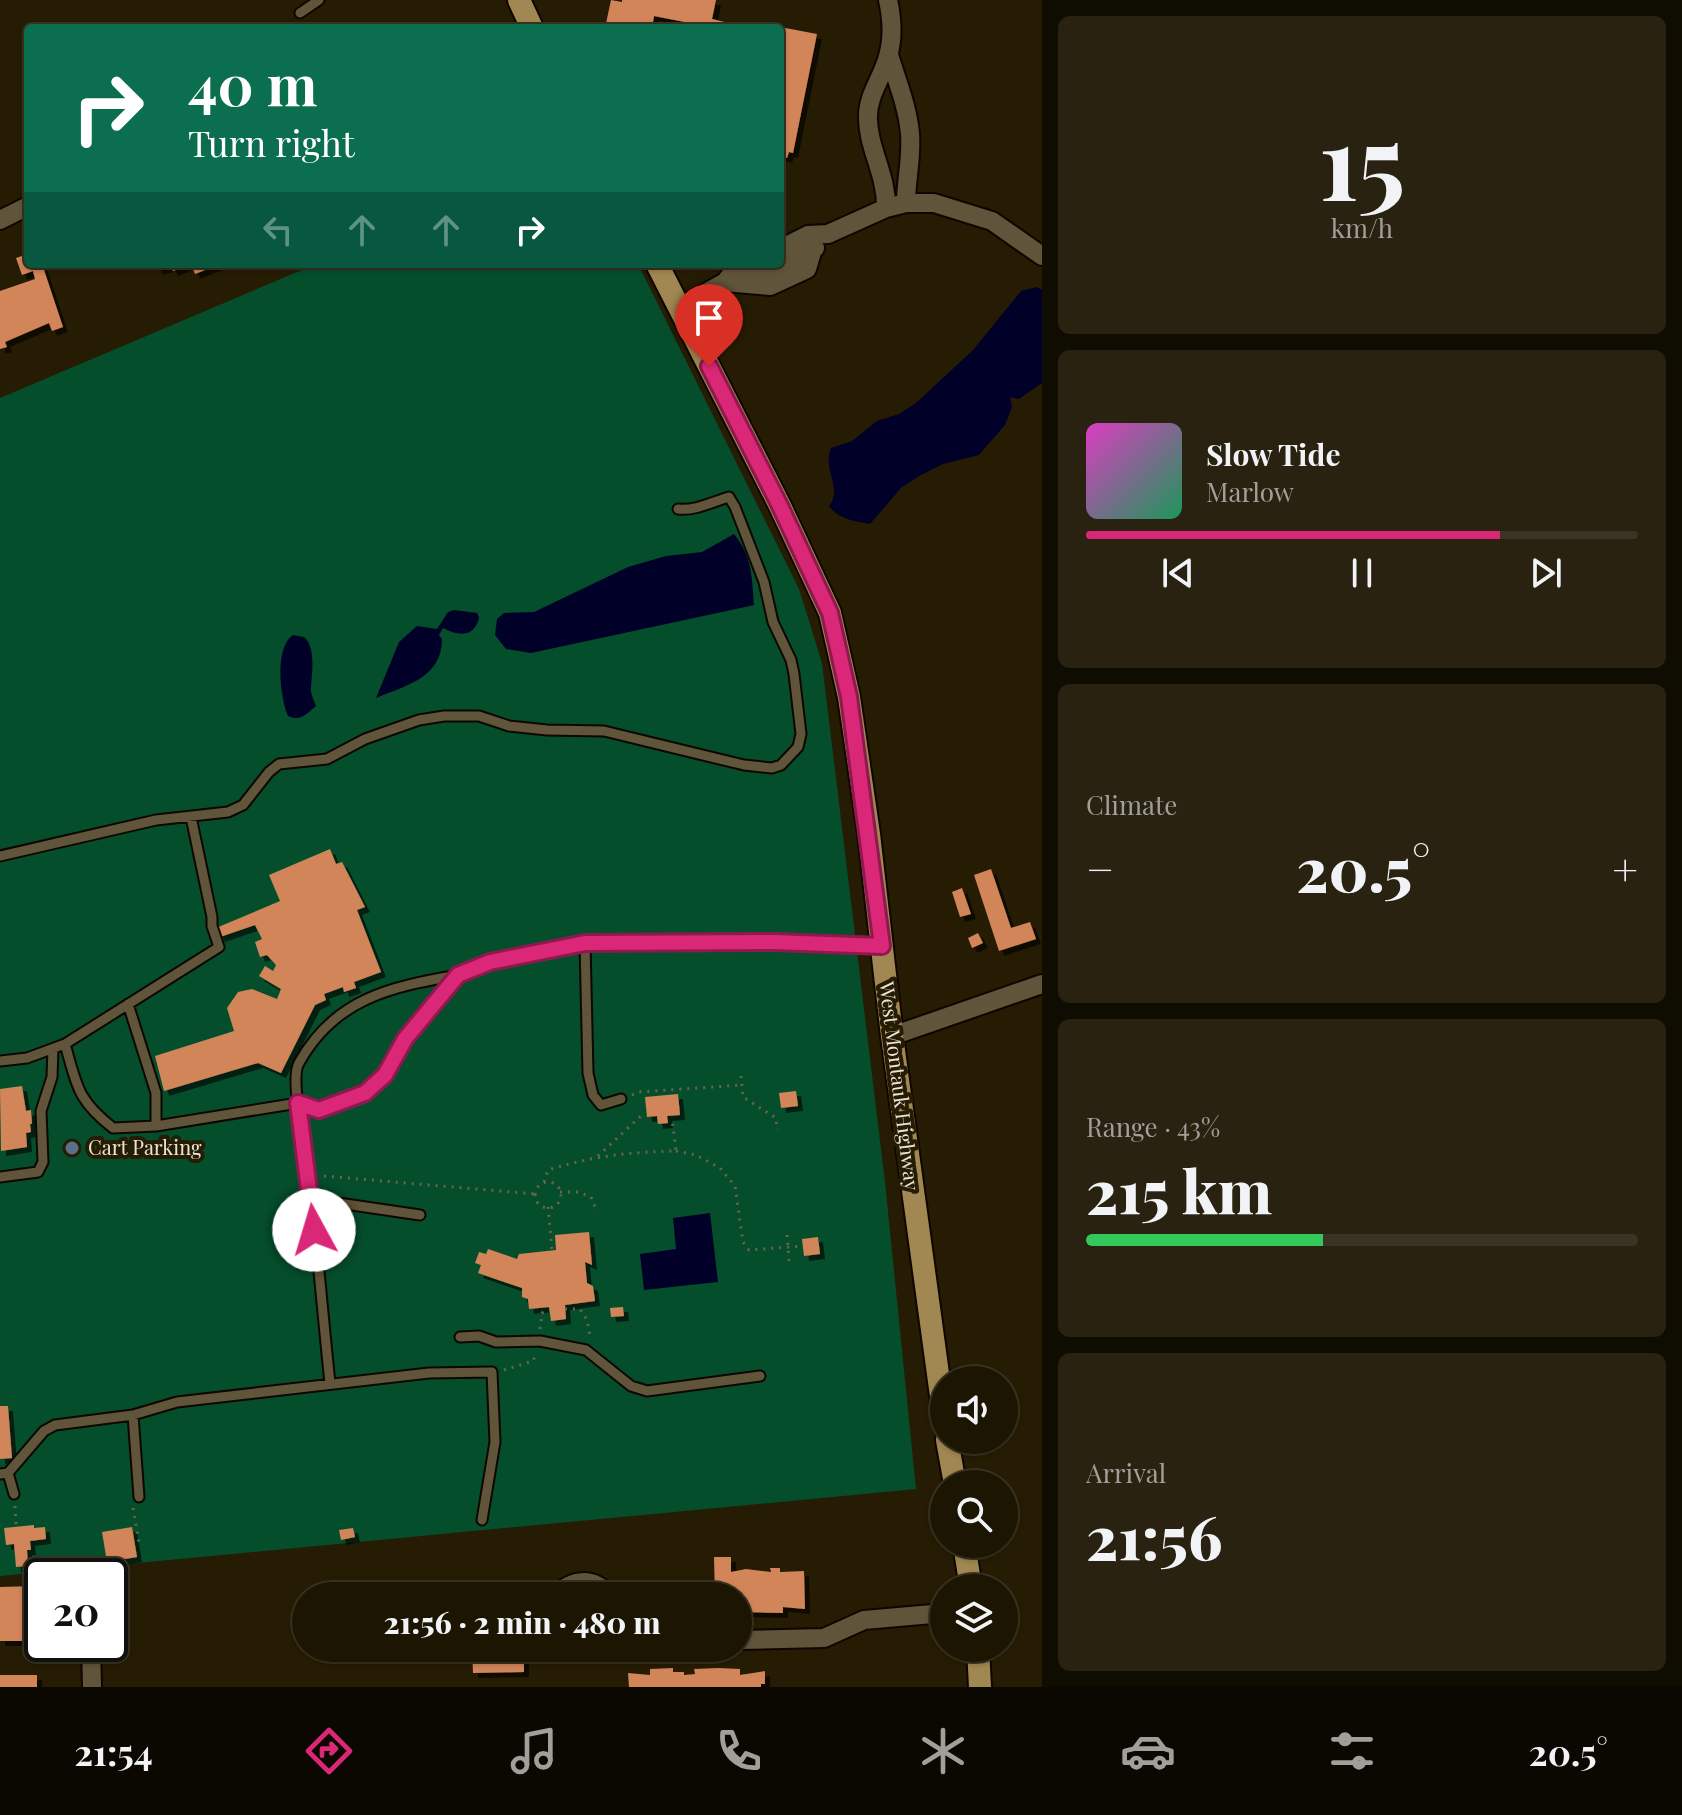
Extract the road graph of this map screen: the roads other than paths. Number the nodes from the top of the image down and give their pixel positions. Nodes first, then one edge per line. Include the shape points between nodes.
1 (319, 0) edge
2 (519, 0) edge
3 (888, 0) edge
4 (300, 13) dead end
5 (530, 24) edge
6 (889, 55) junction
7 (906, 203) junction
8 (24, 208) edge
9 (886, 208) junction
10 (0, 220) edge
11 (828, 234) junction
12 (784, 247) edge
13 (1042, 256) edge
14 (659, 268) edge
15 (740, 268) edge
16 (725, 282) junction
17 (680, 308) junction
18 (678, 509) dead end
19 (191, 817) junction
20 (0, 856) edge
21 (585, 943) junction
22 (882, 946) junction
23 (458, 975) junction
24 (1042, 984) edge
25 (128, 1004) junction
26 (892, 1036) junction
27 (65, 1044) junction
28 (53, 1049) junction
29 (0, 1061) edge
30 (621, 1099) road end
31 (298, 1103) junction
32 (156, 1126) junction
33 (0, 1177) edge
34 (311, 1199) junction
35 (420, 1215) dead end
36 (460, 1337) dead end
37 (937, 1366) edge
38 (760, 1376) dead end
39 (330, 1383) junction
40 (133, 1415) junction
41 (4, 1474) edge
42 (14, 1494) dead end
43 (139, 1497) road end
44 (482, 1520) dead end
45 (930, 1614) edge
46 (752, 1640) edge
47 (91, 1662) edge
48 (979, 1662) edge
49 (92, 1687) edge
50 (980, 1687) edge

1 - 4 lane
2 - 5 main road
3 - 6 street
6 - 7 street via 910,134
6 - 9 street via 867,118
7 - 9 street
7 - 13 street via 934,203 979,215
8 - 10 street
9 - 11 street
11 - 12 street via 808,235
11 - 16 street via 803,271 770,286
14 - 17 main road, West Montauk Highway
15 - 16 street
16 - 17 street
17 - 22 main road, West Montauk Highway via 830,613 849,697
18 - 19 lane via 729,497 735,507 794,674 801,734 798,747 781,765 744,765 604,731 547,730 479,716 444,716 365,739 327,759 279,764 243,805
19 - 20 lane via 156,820
19 - 25 lane via 219,947
21 - 22 lane
21 - 23 lane via 490,962
21 - 30 lane via 593,1095 601,1105
22 - 26 main road, West Montauk Highway
23 - 31 lane via 405,1039 385,1075 365,1093 319,1110
23 - 31 lane via 367,997 327,1025 297,1065
24 - 26 street
25 - 27 lane
25 - 32 lane via 156,1093
26 - 37 main road, West Montauk Highway
27 - 28 lane
27 - 32 lane via 77,1088 90,1110 113,1128
28 - 29 lane
28 - 33 lane via 52,1077 41,1111 43,1162 38,1172
31 - 32 lane
31 - 34 lane
34 - 35 lane
34 - 39 lane
36 - 38 lane via 540,1341 586,1350 631,1386 647,1391
39 - 40 lane via 177,1402
39 - 44 lane via 492,1372 495,1442
40 - 41 lane via 55,1425
40 - 43 lane
41 - 42 lane
45 - 46 street via 864,1620 824,1638
47 - 49 street
48 - 50 main road

